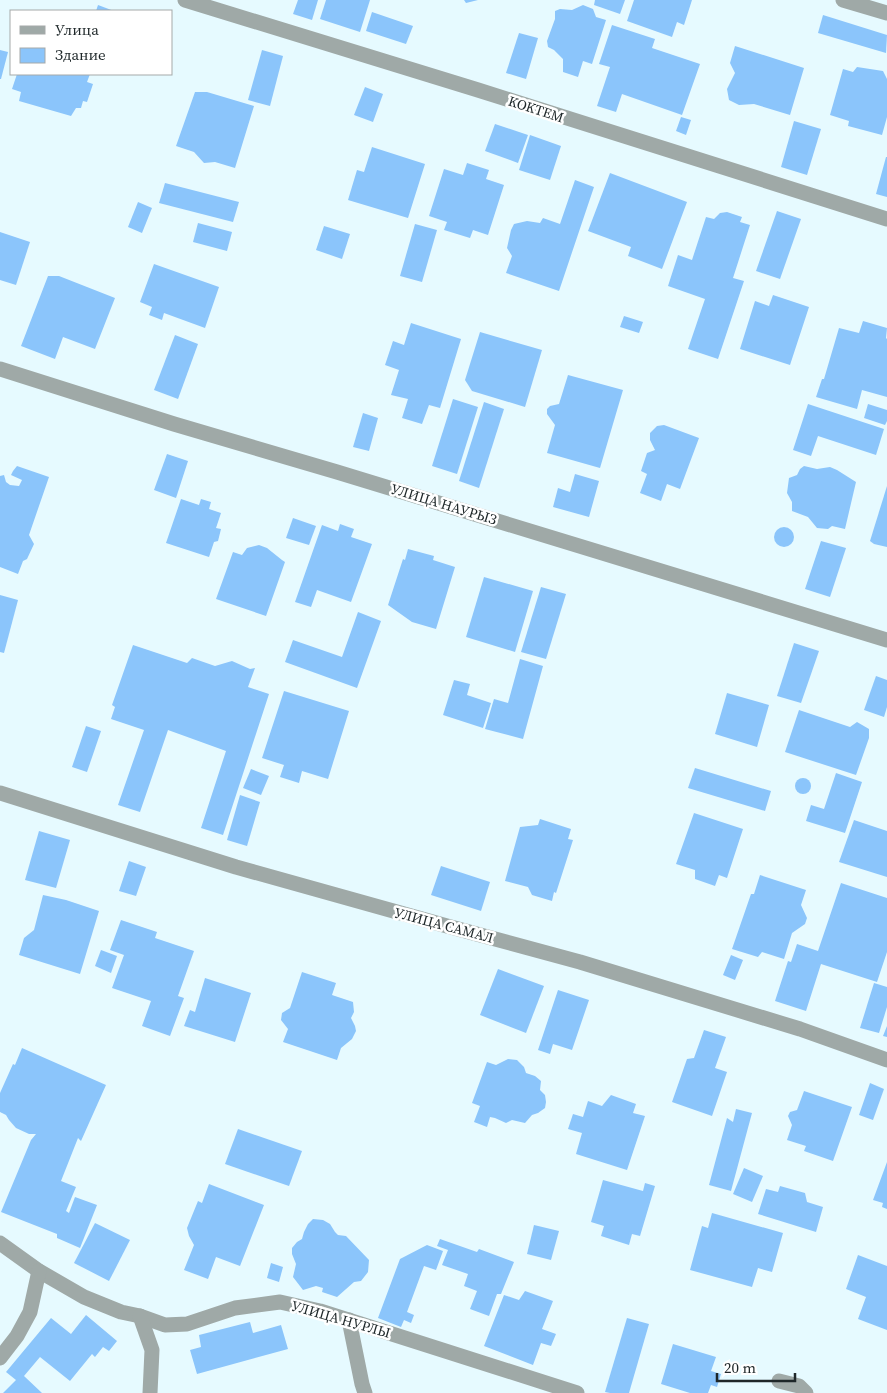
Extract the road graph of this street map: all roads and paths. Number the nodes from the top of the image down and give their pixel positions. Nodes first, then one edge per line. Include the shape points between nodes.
1 (185, 0) edge
2 (843, 0) edge
3 (887, 13) edge
4 (887, 219) edge
5 (0, 369) edge
6 (887, 640) edge
7 (0, 793) edge
8 (887, 1060) edge
9 (0, 1243) edge
10 (39, 1271) junction
11 (140, 1316) junction
12 (348, 1320) junction
13 (0, 1358) edge
14 (779, 1381) dead end
15 (150, 1393) edge
16 (365, 1393) edge
17 (577, 1393) edge
18 (806, 1393) edge

1 - 4 street, KOKTEM
2 - 3 street
5 - 6 street, УЛИЦА НАУРЫЗ
7 - 8 street, УЛИЦА САМАЛ via 236,867 580,962 800,1029
9 - 10 street, УЛИЦА НУРЛЫ
10 - 11 street, УЛИЦА НУРЛЫ via 84,1297
10 - 13 street via 30,1312
11 - 12 street, УЛИЦА НУРЛЫ via 165,1325 187,1324 235,1308 280,1302
11 - 15 street via 152,1350
12 - 16 street
12 - 17 street, УЛИЦА НУРЛЫ
14 - 18 street via 799,1386

